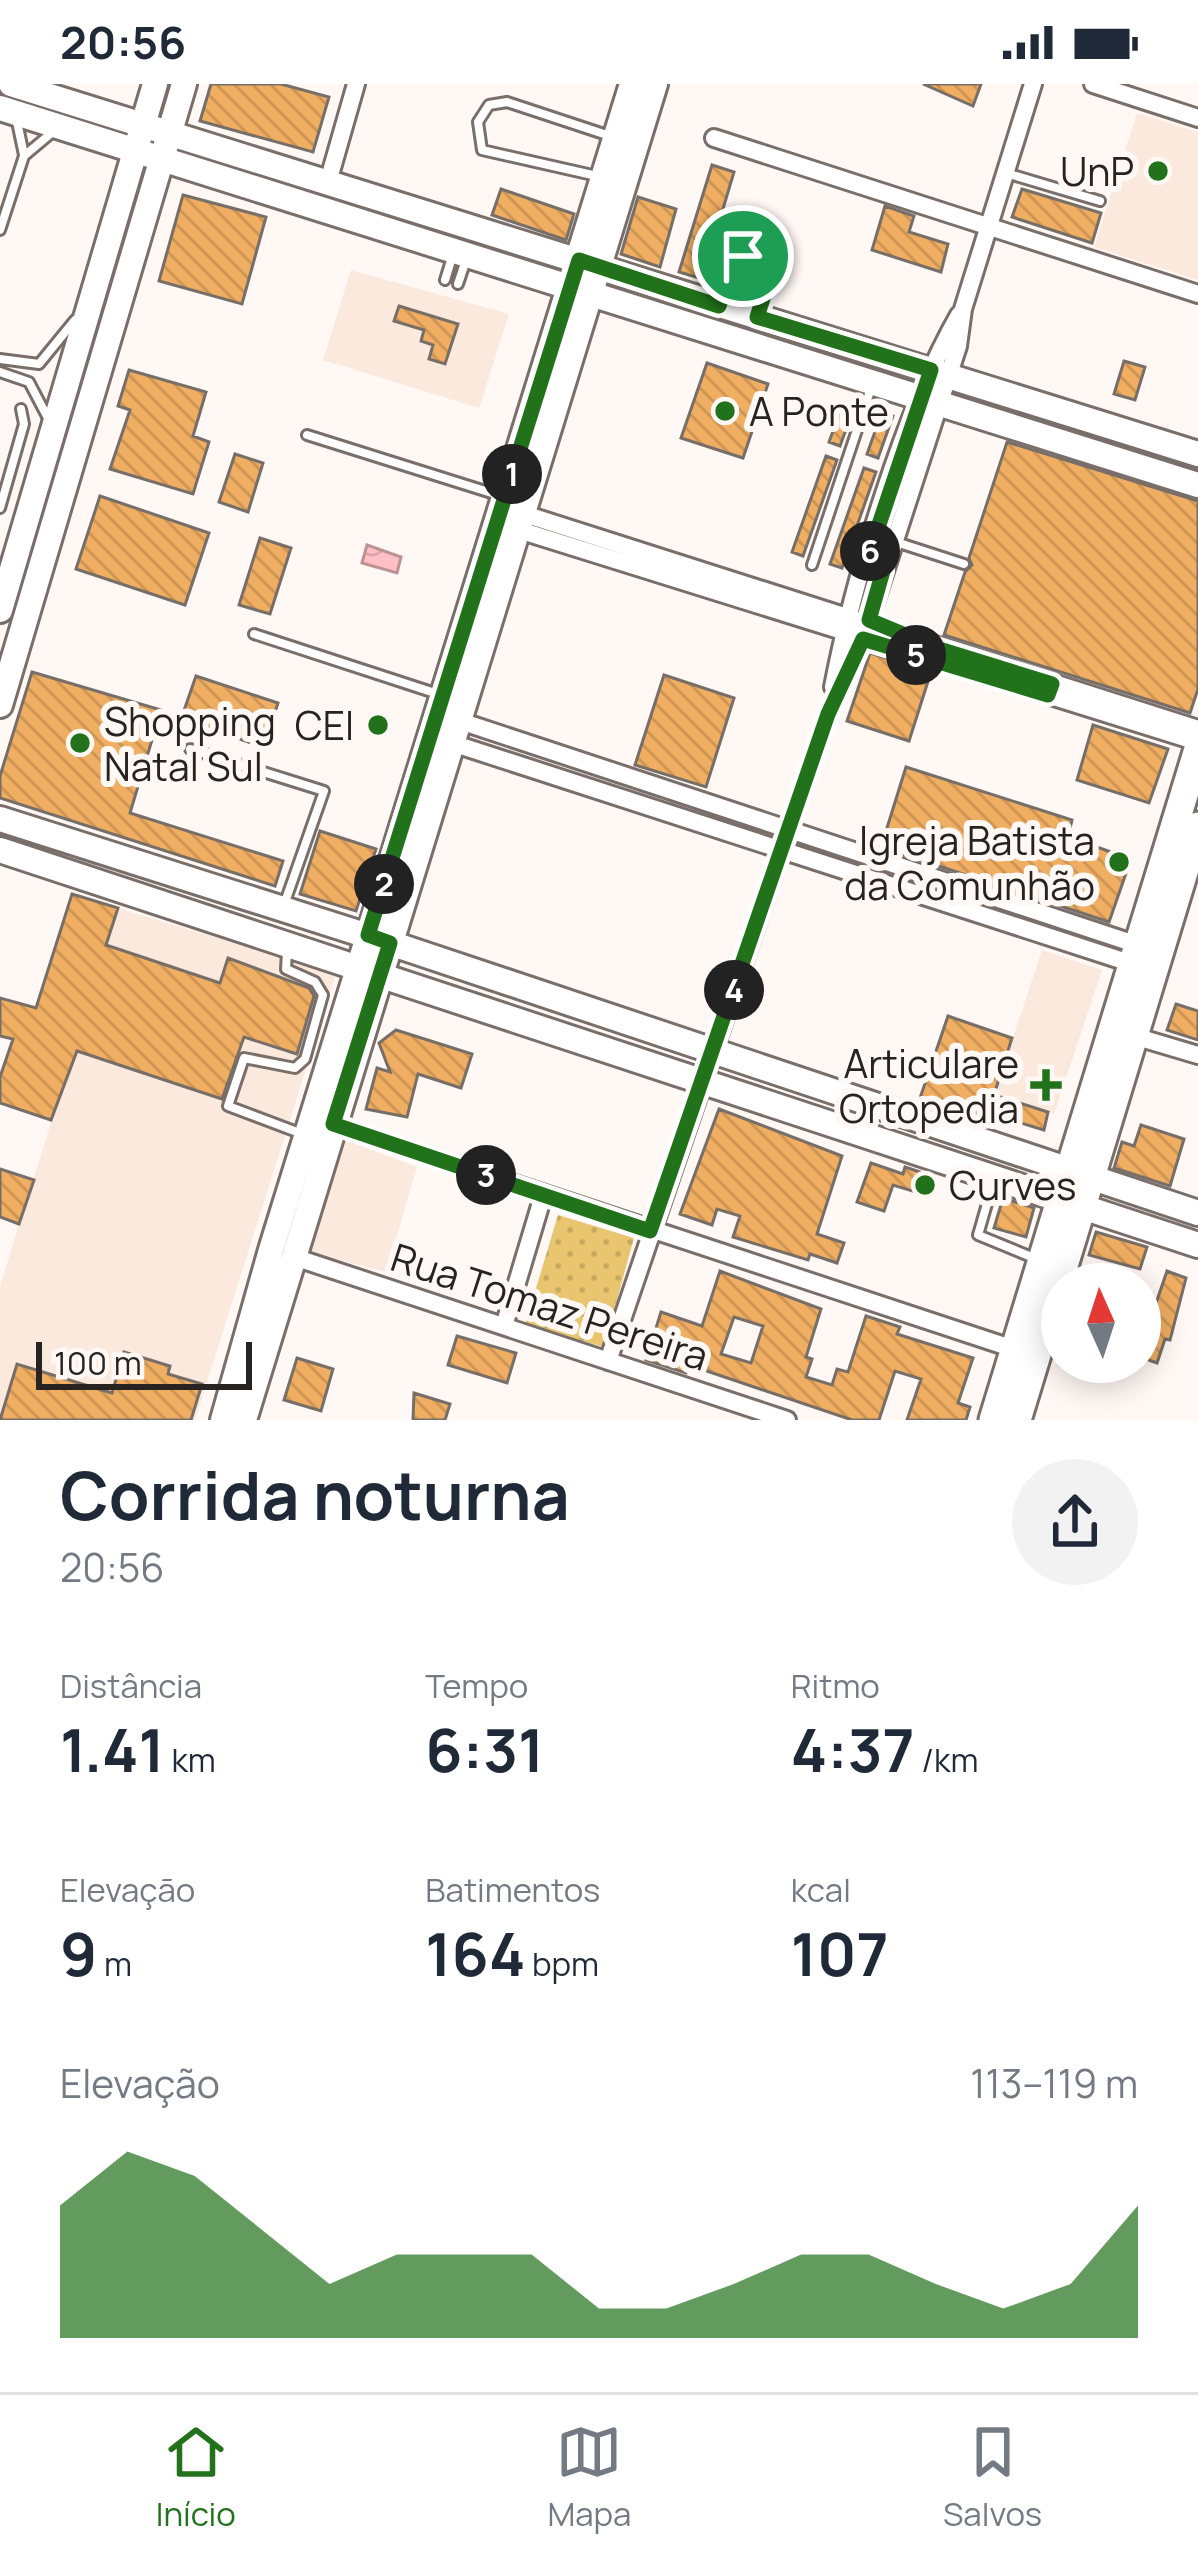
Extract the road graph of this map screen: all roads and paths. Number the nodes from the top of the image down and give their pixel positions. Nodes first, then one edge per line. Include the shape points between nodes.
1 (11, 84) edge
2 (155, 84) edge
3 (184, 84) edge
4 (356, 84) edge
5 (632, 84) edge
6 (655, 84) edge
7 (1033, 84) edge
8 (1093, 84) edge
9 (8, 111) edge
10 (1198, 118) edge
11 (60, 126) junction
12 (171, 131) junction
13 (140, 136) junction
14 (714, 138) dead end
15 (616, 139) junction
16 (25, 156) junction
17 (164, 157) junction
18 (1004, 172) junction
19 (604, 177) junction
20 (328, 182) junction
21 (1100, 201) dead end
22 (988, 225) junction
23 (0, 230) edge
24 (460, 255) junction
25 (590, 264) junction
26 (446, 280) dead end
27 (458, 284) dead end
28 (581, 292) junction
29 (1198, 294) edge
30 (92, 300) junction
31 (718, 305) junction
32 (757, 317) junction
33 (734, 338) junction
34 (0, 359) edge
35 (0, 372) edge
36 (940, 373) junction
37 (874, 381) junction
38 (931, 398) junction
39 (21, 409) dead end
40 (1092, 422) junction
41 (53, 430) junction
42 (1036, 431) junction
43 (307, 435) dead end
44 (1198, 454) edge
45 (1198, 485) edge
46 (0, 508) edge
47 (516, 514) junction
48 (892, 541) junction
49 (964, 564) dead end
50 (812, 565) dead end
51 (874, 568) junction
52 (0, 610) edge
53 (849, 613) junction
54 (869, 620) junction
55 (844, 633) junction
56 (254, 634) dead end
57 (863, 639) junction
58 (966, 664) junction
59 (442, 695) junction
60 (0, 705) edge
61 (828, 714) junction
62 (1144, 718) junction
63 (1198, 729) edge
64 (453, 731) junction
65 (1198, 745) edge
66 (190, 749) dead end
67 (0, 819) edge
68 (1198, 826) edge
69 (788, 830) junction
70 (66, 841) junction
71 (0, 850) edge
72 (781, 851) junction
73 (879, 860) junction
74 (872, 879) junction
75 (118, 888) junction
76 (1189, 893) edge
77 (241, 896) junction
78 (167, 903) junction
79 (282, 909) junction
80 (1043, 916) junction
81 (1036, 934) junction
82 (379, 939) junction
83 (289, 944) junction
84 (1136, 954) junction
85 (370, 970) junction
86 (1134, 1036) junction
87 (712, 1053) junction
88 (1198, 1055) edge
89 (702, 1083) junction
90 (918, 1121) junction
91 (333, 1124) junction
92 (306, 1135) junction
93 (933, 1156) junction
94 (1079, 1175) junction
95 (994, 1178) junction
96 (543, 1196) junction
97 (1070, 1205) junction
98 (1198, 1213) edge
99 (650, 1231) junction
100 (1198, 1245) edge
101 (291, 1256) junction
102 (1042, 1261) junction
103 (504, 1326) junction
104 (1014, 1349) junction
105 (608, 1361) junction
106 (1015, 1419) edge
107 (223, 1420) edge
108 (244, 1420) edge
109 (787, 1420) edge

1 - 13 main road
2 - 13 main road
3 - 12 main road
4 - 20 street
5 - 15 main road
6 - 25 main road
7 - 18 street
8 - 10 street
9 - 11 main road
9 - 16 lane
11 - 13 main road
11 - 16 lane
12 - 13 main road
12 - 17 main road
12 - 20 main road
13 - 17 main road
13 - 30 main road
14 - 22 street
15 - 19 main road
15 - 19 lane via 507,102 489,105 478,122 482,150
16 - 23 lane
17 - 24 main road
17 - 60 main road
18 - 21 lane
18 - 22 street
19 - 25 main road
20 - 25 main road
22 - 29 street
22 - 36 street
24 - 26 lane
24 - 27 lane
24 - 28 main road
25 - 28 main road
25 - 31 main road
28 - 33 main road
28 - 47 main road
30 - 34 lane via 39,364
30 - 41 main road
31 - 32 main road
31 - 32 lane via 735,262 749,256 772,271
31 - 33 main road
32 - 36 main road
33 - 37 main road
35 - 41 lane via 36,389
36 - 38 street
36 - 40 main road
37 - 38 main road
37 - 50 lane
38 - 42 main road
38 - 48 street
38 - 51 street
39 - 46 lane via 25,424
40 - 42 main road
40 - 44 main road
41 - 52 main road
42 - 45 main road
43 - 47 lane
47 - 53 street
47 - 55 street
47 - 59 main road
47 - 64 main road
48 - 49 lane
48 - 51 street
51 - 53 street
51 - 54 street
53 - 54 street
53 - 55 street
54 - 57 street
54 - 58 street
55 - 57 street
55 - 61 street
56 - 59 lane
57 - 58 street
57 - 61 street
58 - 62 street
59 - 82 main road
61 - 69 street
62 - 63 street
62 - 65 street
64 - 69 street
64 - 72 street
64 - 82 main road
65 - 84 highway
66 - 79 lane via 323,791
67 - 70 main road
68 - 76 highway
69 - 72 street
69 - 73 street
70 - 75 main road
70 - 77 main road
71 - 75 main road
72 - 74 street
72 - 87 street
73 - 74 street
73 - 80 street
74 - 81 street
75 - 78 main road
76 - 86 highway
77 - 78 main road
77 - 79 main road
78 - 83 main road
79 - 82 main road
80 - 81 street
80 - 84 street
81 - 84 street
82 - 85 main road
82 - 87 main road
83 - 85 main road
83 - 92 lane via 286,969 315,982 323,995 305,1059 288,1068 244,1058 228,1106
84 - 94 highway
85 - 89 main road
85 - 91 main road
85 - 92 main road
86 - 88 street
86 - 94 highway
87 - 89 street
87 - 90 main road
89 - 93 main road
89 - 99 street
90 - 93 main road
90 - 94 main road
91 - 96 street
91 - 101 main road
92 - 107 main road
93 - 95 main road
94 - 97 highway
94 - 98 main road
95 - 97 main road
95 - 102 lane via 978,1235
96 - 99 street
96 - 103 street
97 - 100 main road
97 - 102 highway
97 - 106 highway
99 - 104 street
99 - 105 street
101 - 103 street, Rua Tomaz Pereira
101 - 108 main road
102 - 104 highway
103 - 105 street, Rua Tomaz Pereira
104 - 106 highway
105 - 109 street, Rua Tomaz Pereira

